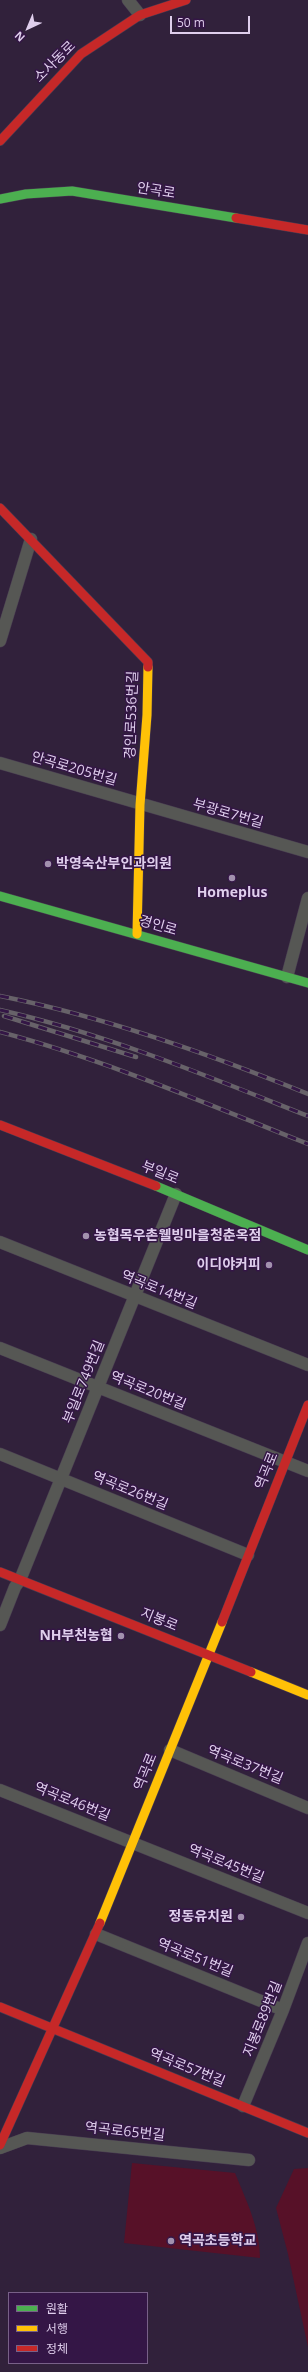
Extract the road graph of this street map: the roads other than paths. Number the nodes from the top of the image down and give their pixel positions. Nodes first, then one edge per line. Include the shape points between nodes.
1 (128, 0) edge
2 (186, 0) edge
3 (140, 15) junction
4 (0, 141) edge
5 (0, 198) edge
6 (308, 230) edge
7 (0, 508) edge
8 (31, 539) junction
9 (0, 641) edge
10 (0, 763) edge
11 (140, 804) junction
12 (308, 852) edge
13 (0, 896) edge
14 (308, 898) edge
15 (137, 934) junction
16 (287, 977) junction
17 (308, 983) edge
18 (0, 1125) edge
19 (176, 1194) junction
20 (0, 1242) edge
21 (308, 1250) edge
22 (135, 1296) junction
23 (0, 1348) edge
24 (308, 1365) edge
25 (98, 1387) junction
26 (308, 1405) edge
27 (0, 1454) edge
28 (285, 1462) junction
29 (308, 1471) edge
30 (61, 1478) junction
31 (248, 1555) junction
32 (0, 1572) edge
33 (20, 1580) junction
34 (0, 1625) edge
35 (208, 1655) junction
36 (308, 1695) edge
37 (170, 1750) junction
38 (0, 1790) edge
39 (308, 1808) edge
40 (133, 1842) junction
41 (308, 1913) edge
42 (96, 1934) junction
43 (308, 1943) edge
44 (0, 2007) edge
45 (283, 2010) junction
46 (55, 2029) junction
47 (244, 2106) junction
48 (308, 2133) edge
49 (0, 2145) edge
50 (0, 2148) edge
51 (249, 2160) dead end

1 - 3 street
2 - 3 street, 소사동로
3 - 4 street, 소사동로 via 81,54
5 - 6 street, 안곡로 via 72,191
7 - 8 street, 경인로536번길
8 - 9 street
8 - 11 street, 경인로536번길 via 148,662
10 - 11 street, 안곡로205번길
11 - 12 street, 부광로7번길
11 - 15 street, 경인로536번길
13 - 15 street, 경인로
14 - 16 street
15 - 16 street, 경인로
16 - 17 street, 경인로
18 - 19 street, 부일로
19 - 21 street, 부일로
19 - 22 street, 부일로749번길
20 - 22 street, 역곡로14번길
22 - 24 street, 역곡로14번길
22 - 25 street, 부일로749번길
23 - 25 street, 역곡로20번길
25 - 28 street, 역곡로20번길
25 - 30 street, 부일로749번길
26 - 28 street, 역곡로
27 - 30 street, 역곡로26번길
28 - 29 street, 역곡로20번길
28 - 31 street, 역곡로
30 - 31 street, 역곡로26번길
30 - 33 street, 부일로749번길
31 - 35 street, 역곡로
32 - 33 street, 지봉로
33 - 34 street, 부일로749번길
33 - 35 street, 지봉로
35 - 36 street, 지봉로
35 - 37 street, 역곡로
37 - 39 street, 역곡로37번길
37 - 40 street, 역곡로
38 - 40 street, 역곡로46번길
40 - 41 street, 역곡로45번길
40 - 42 street, 역곡로
42 - 45 street, 역곡로51번길
42 - 46 street, 역곡로
43 - 45 street, 지봉로89번길
44 - 46 street, 역곡로57번길
45 - 47 street, 지봉로89번길
46 - 47 street, 역곡로57번길
46 - 49 street, 역곡로
47 - 48 street, 역곡로57번길
50 - 51 street, 역곡로65번길 via 27,2138

